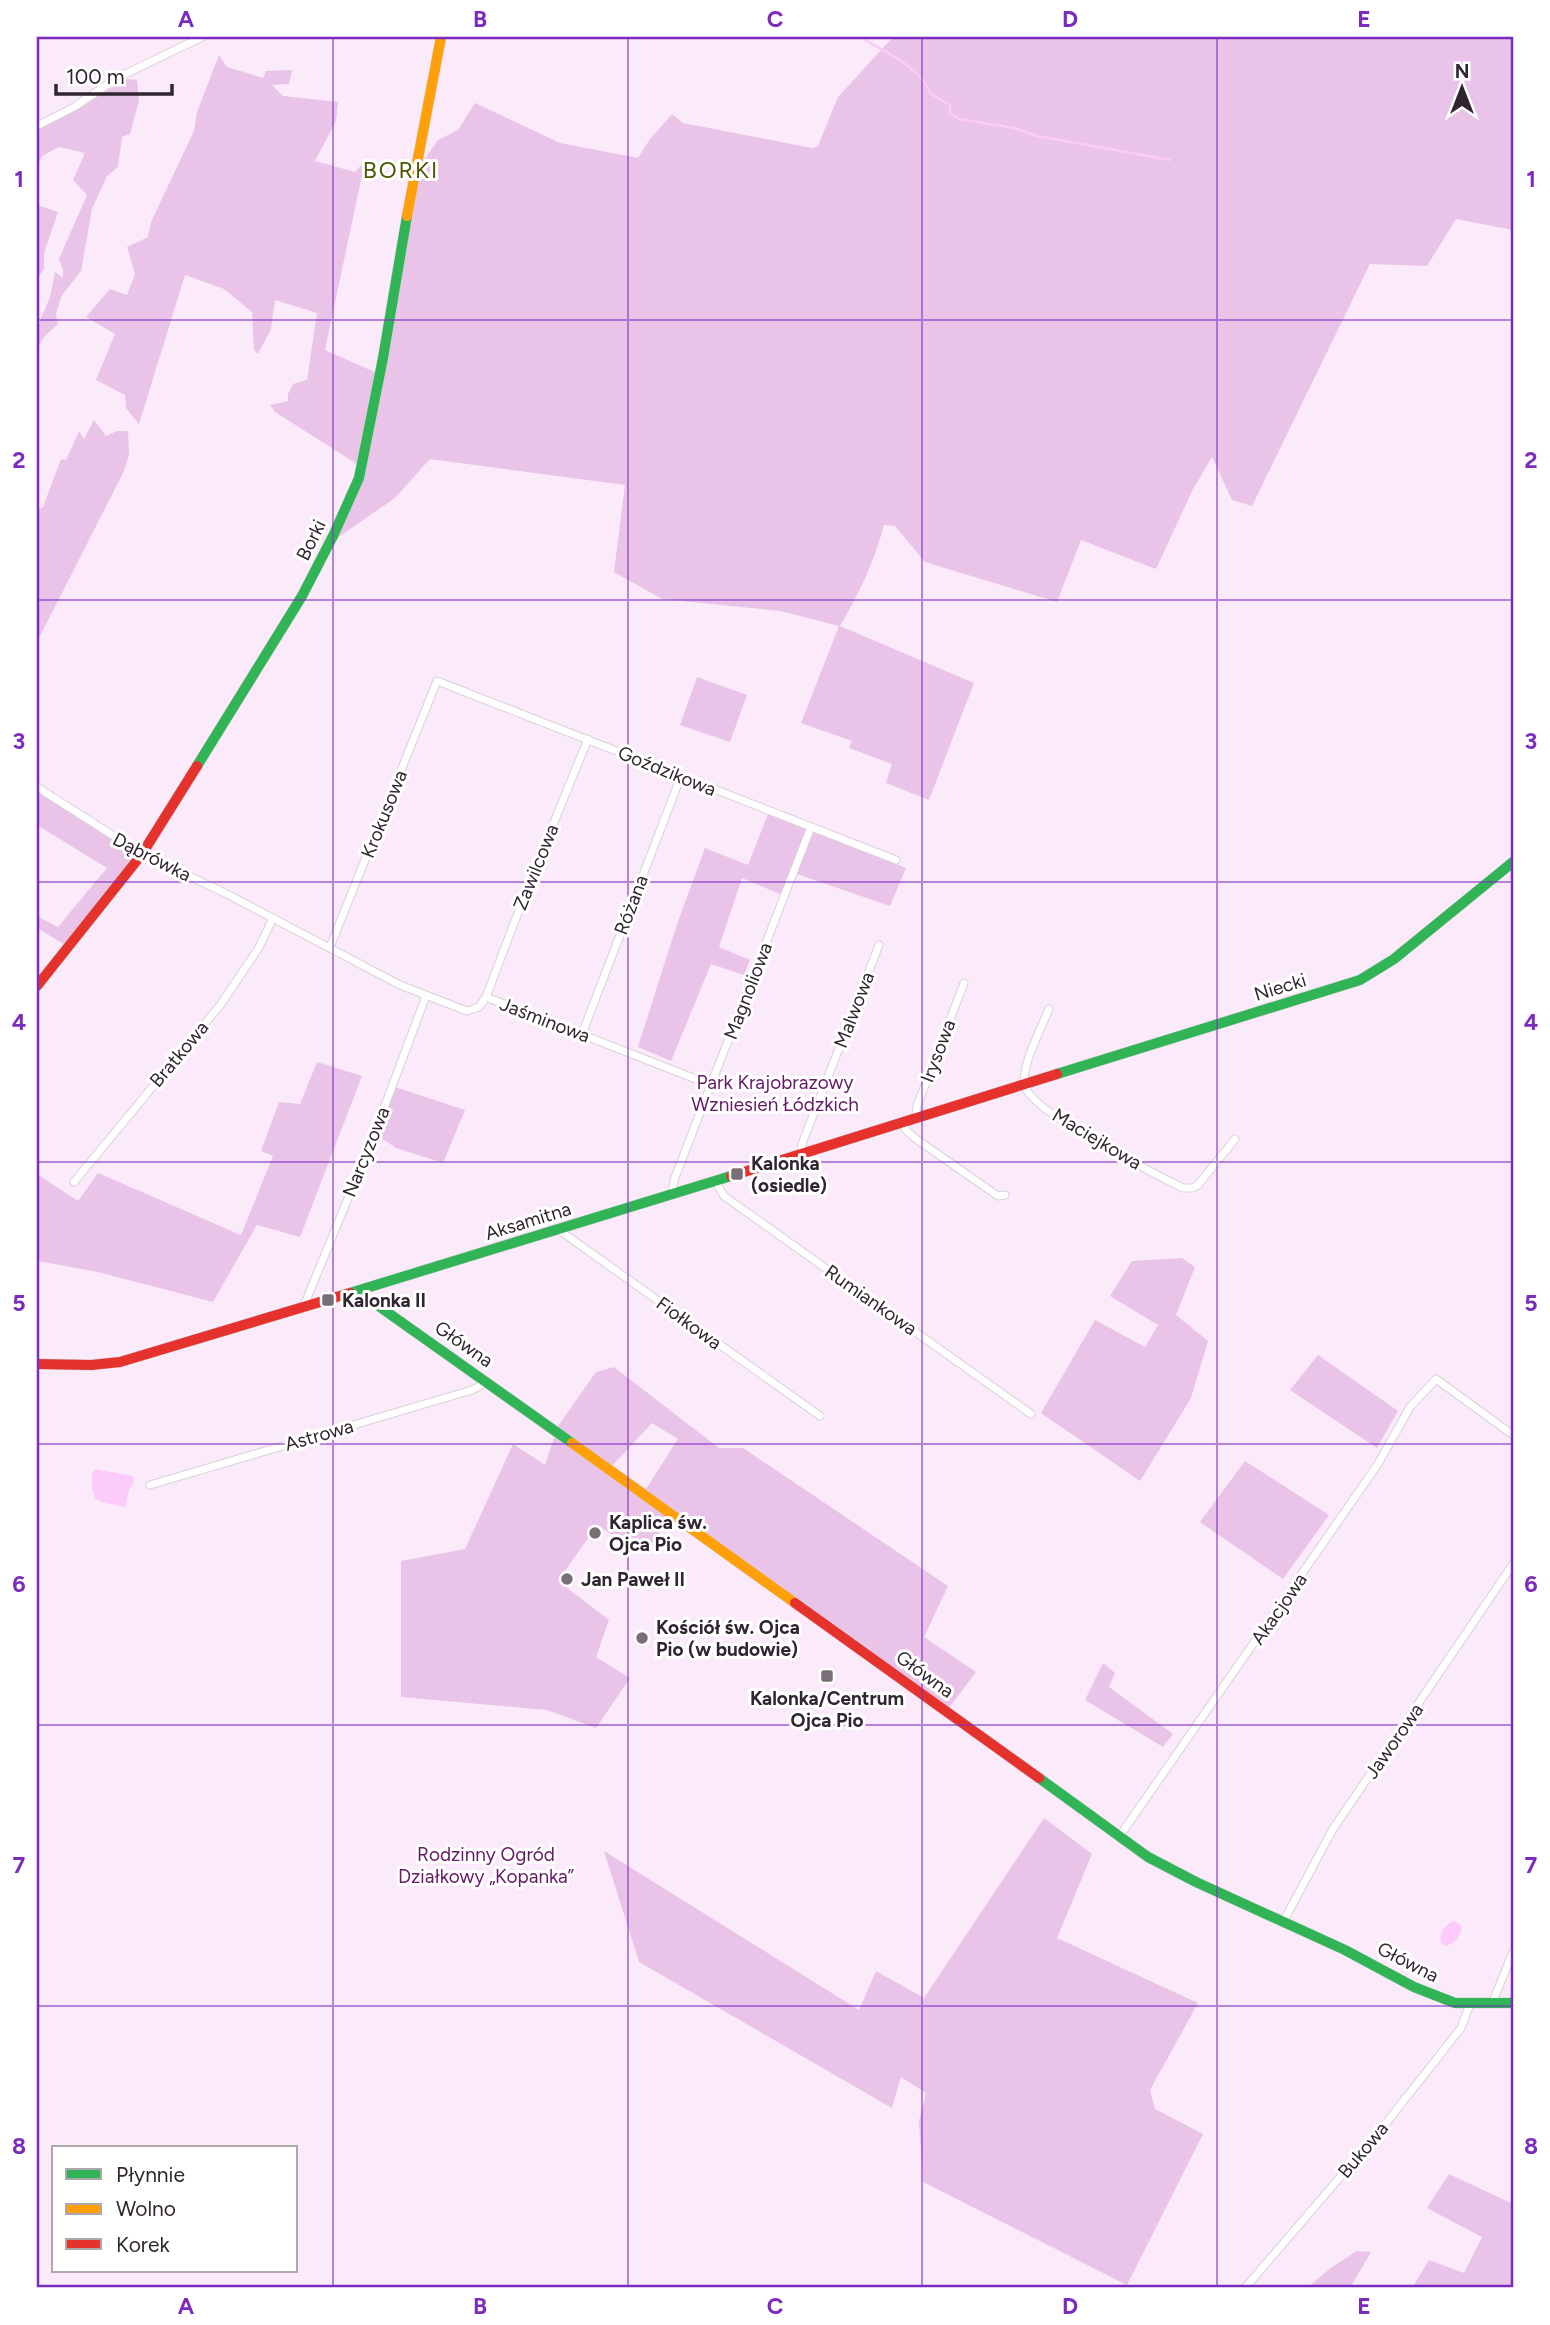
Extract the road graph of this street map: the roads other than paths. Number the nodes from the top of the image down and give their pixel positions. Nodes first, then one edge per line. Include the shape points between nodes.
1 (202, 37) edge
2 (441, 37) edge
3 (37, 126) edge
4 (438, 681) joint
5 (588, 739) junction
6 (681, 776) junction
7 (37, 787) edge
8 (811, 827) junction
9 (142, 854) junction
10 (896, 860) dead end
11 (1513, 862) edge
12 (273, 918) junction
13 (879, 945) dead end
14 (330, 947) junction
15 (964, 983) dead end
16 (37, 986) edge
17 (426, 996) junction
18 (486, 997) junction
19 (1049, 1009) dead end
20 (582, 1034) junction
21 (1024, 1084) junction
22 (711, 1085) junction
23 (916, 1119) junction
24 (903, 1122) junction
25 (1236, 1139) dead end
26 (801, 1155) junction
27 (715, 1181) junction
28 (74, 1182) dead end
29 (672, 1195) junction
30 (1005, 1195) dead end
31 (559, 1230) junction
32 (355, 1292) junction
33 (303, 1308) junction
34 (37, 1364) edge
35 (488, 1382) junction
36 (1031, 1414) dead end
37 (820, 1416) dead end
38 (1513, 1435) edge
39 (150, 1485) dead end
40 (1513, 1564) edge
41 (1118, 1837) junction
42 (1283, 1922) junction
43 (1513, 1952) edge
44 (1493, 2001) junction
45 (1513, 2003) edge
46 (1470, 2004) junction
47 (1245, 2288) edge

1 - 3 street via 117,78
2 - 9 street, Borki via 359,478 302,596
4 - 5 street, Goździkowa
4 - 14 street, Krokusowa
5 - 6 street, Goździkowa
5 - 18 street, Zawilcowa
6 - 8 street, Goździkowa
6 - 20 street, Różana
7 - 9 street, Dąbrówka
8 - 10 street, Goździkowa
8 - 22 street, Magnoliowa
9 - 12 street, Dąbrówka
9 - 16 street, Borki
11 - 21 street, Niecki via 1394,959 1360,980
12 - 14 street, Jaśminowa
12 - 28 street, Bratkowa via 221,1004
13 - 26 street, Malwowa
14 - 17 street, Jaśminowa
15 - 23 street, Irysowa
17 - 18 street, Jaśminowa via 467,1012 480,1007
17 - 33 street, Narcyzowa
18 - 20 street, Jaśminowa
19 - 21 street
20 - 22 street, Jaśminowa
21 - 23 street, Aksamitna
21 - 25 street, Maciejkowa via 1033,1100 1086,1136 1183,1188 1198,1185
22 - 29 street, Magnoliowa
23 - 24 street, Aksamitna
24 - 26 street, Aksamitna
24 - 30 street via 916,1139 998,1195
26 - 27 street, Aksamitna
27 - 29 street, Aksamitna
27 - 36 street, Rumiankowa via 724,1196
29 - 31 street, Aksamitna
31 - 32 street, Aksamitna
31 - 37 street, Fiołkowa
32 - 33 street, Aksamitna
32 - 35 street, Główna
33 - 34 street, Aksamitna via 114,1363
35 - 39 street, Astrowa
35 - 41 street, Główna
38 - 41 street, Akacjowa via 1436,1379 1410,1407 1378,1464
40 - 42 street, Jaworowa via 1333,1829
41 - 42 street, Główna via 1179,1874
42 - 46 street, Główna via 1443,1999
43 - 44 street
44 - 45 street, Główna
44 - 46 street, Główna
46 - 47 street, Bukowa via 1461,2028 1383,2127

